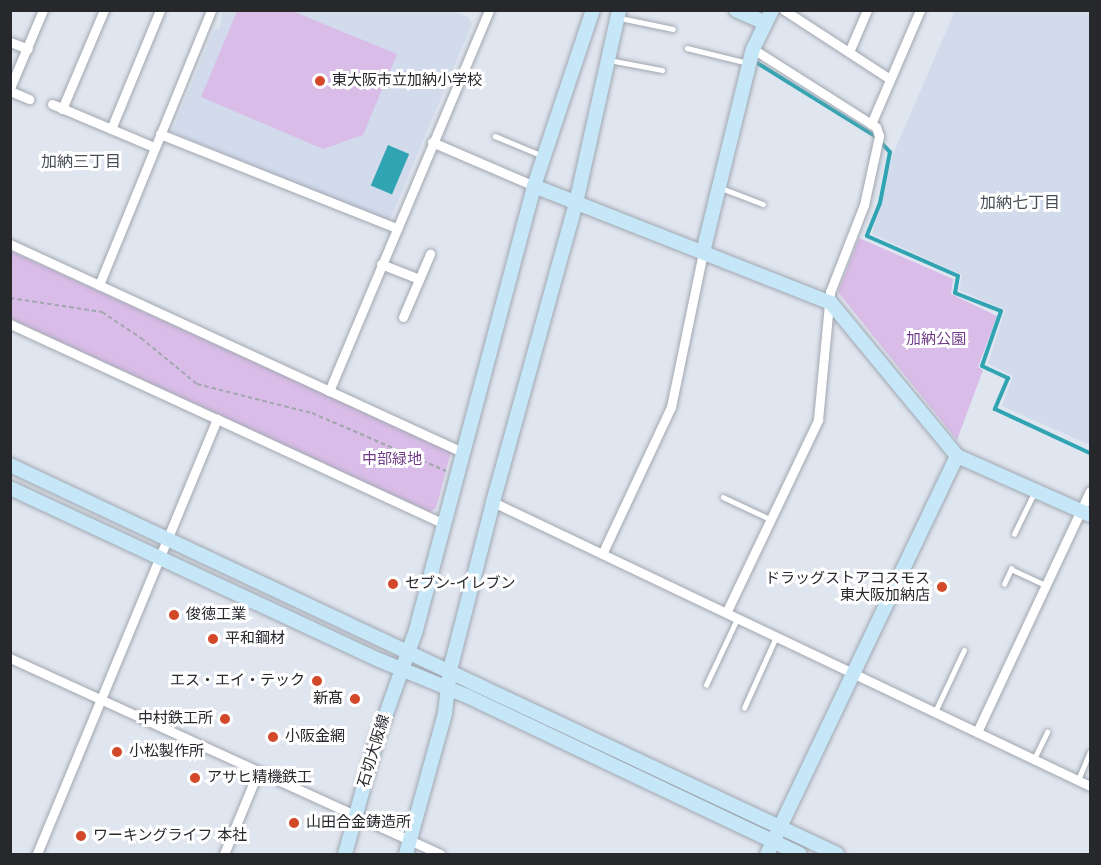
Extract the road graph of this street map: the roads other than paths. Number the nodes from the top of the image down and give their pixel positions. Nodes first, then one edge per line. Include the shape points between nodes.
1 (43, 10) edge
2 (104, 10) edge
3 (160, 10) edge
4 (211, 10) edge
5 (592, 10) edge
6 (736, 10) edge
7 (784, 10) edge
8 (867, 10) edge
9 (920, 10) edge
10 (485, 12) edge
11 (618, 14) edge
12 (769, 17) edge
13 (673, 29) dead end
14 (10, 42) edge
15 (687, 48) dead end
16 (27, 49) junction
17 (849, 52) junction
18 (751, 56) junction
19 (606, 59) junction
20 (662, 70) dead end
21 (890, 79) junction
22 (10, 89) edge
23 (29, 99) dead end
24 (52, 104) dead end
25 (62, 108) junction
26 (871, 124) junction
27 (111, 129) junction
28 (160, 134) junction
29 (495, 136) dead end
30 (432, 142) junction
31 (154, 147) junction
32 (545, 157) junction
33 (534, 186) junction
34 (718, 188) junction
35 (576, 203) junction
36 (763, 204) dead end
37 (396, 228) junction
38 (10, 244) edge
39 (703, 252) junction
40 (430, 254) dead end
41 (381, 264) junction
42 (419, 279) junction
43 (99, 285) junction
44 (831, 303) junction
45 (403, 317) dead end
46 (10, 324) edge
47 (329, 391) junction
48 (217, 419) junction
49 (463, 452) junction
50 (957, 456) junction
51 (10, 465) edge
52 (10, 488) edge
53 (1035, 491) junction
54 (1090, 491) edge
55 (723, 497) dead end
56 (493, 502) junction
57 (1086, 513) edge
58 (770, 519) junction
59 (444, 524) junction
60 (1014, 534) dead end
61 (167, 537) junction
62 (603, 552) junction
63 (159, 558) junction
64 (1004, 584) dead end
65 (1046, 585) junction
66 (727, 611) junction
67 (738, 617) junction
68 (777, 636) junction
69 (409, 650) junction
70 (964, 650) dead end
71 (10, 658) edge
72 (401, 669) junction
73 (450, 670) junction
74 (852, 672) junction
75 (706, 685) dead end
76 (449, 688) junction
77 (99, 700) junction
78 (744, 708) dead end
79 (935, 712) junction
80 (977, 732) junction
81 (1047, 732) dead end
82 (1090, 752) edge
83 (1034, 759) junction
84 (258, 772) junction
85 (1078, 780) junction
86 (1090, 786) edge
87 (355, 816) junction
88 (779, 827) junction
89 (410, 840) junction
90 (770, 848) edge
91 (37, 855) edge
92 (224, 855) edge
93 (345, 855) edge
94 (406, 855) edge
95 (441, 855) edge
96 (799, 855) edge
97 (837, 855) edge

1 - 16 street
2 - 25 street
3 - 27 street
4 - 28 street
5 - 32 street, 石切大阪線
6 - 12 street
7 - 17 street
8 - 17 street
9 - 21 street
10 - 30 street
11 - 13 lane
11 - 19 street
12 - 18 street
14 - 16 street
15 - 18 lane
16 - 22 street
17 - 21 street
18 - 26 street
18 - 34 street
19 - 20 lane
19 - 35 street
21 - 26 street
22 - 23 street
24 - 25 street
25 - 27 street
26 - 44 street via 879,136 864,205 830,292
27 - 31 street
28 - 31 street
28 - 37 street
29 - 32 lane
30 - 33 street
30 - 37 street
31 - 43 street
32 - 33 street, 石切大阪線
33 - 35 street
33 - 49 street, 石切大阪線
34 - 36 lane
34 - 39 street
35 - 39 street
35 - 56 street
37 - 41 street
38 - 43 street
39 - 44 street
39 - 62 street via 670,407
40 - 42 street
41 - 42 street
41 - 47 street
42 - 45 street
43 - 47 street
44 - 50 street
44 - 58 street via 818,420
46 - 48 street
47 - 49 street
48 - 59 street
48 - 61 street
49 - 59 street, 石切大阪線
50 - 53 street
50 - 74 street
51 - 61 street
52 - 63 street
53 - 57 street
53 - 60 lane
54 - 57 street
55 - 58 lane
56 - 62 street
56 - 73 street
57 - 65 street
58 - 66 street
59 - 69 street, 石切大阪線
61 - 63 street
61 - 69 street
62 - 66 street
63 - 72 street
63 - 77 street
64 - 65 lane via 1011,569
65 - 80 street
66 - 67 street
67 - 68 street
67 - 75 lane
68 - 74 street
68 - 78 lane
69 - 72 street, 石切大阪線
69 - 73 street
70 - 79 lane
71 - 77 street
72 - 76 street
72 - 87 street, 石切大阪線
73 - 76 street
73 - 88 street
74 - 79 street
74 - 88 street
76 - 89 street
76 - 90 street
77 - 84 street
77 - 91 street
79 - 80 street
80 - 83 street
81 - 83 lane
82 - 85 lane
83 - 85 street
84 - 87 street
84 - 92 street
85 - 86 street
87 - 89 street
87 - 93 street, 石切大阪線
88 - 90 street
88 - 97 street
89 - 94 street
89 - 95 street
90 - 96 street

